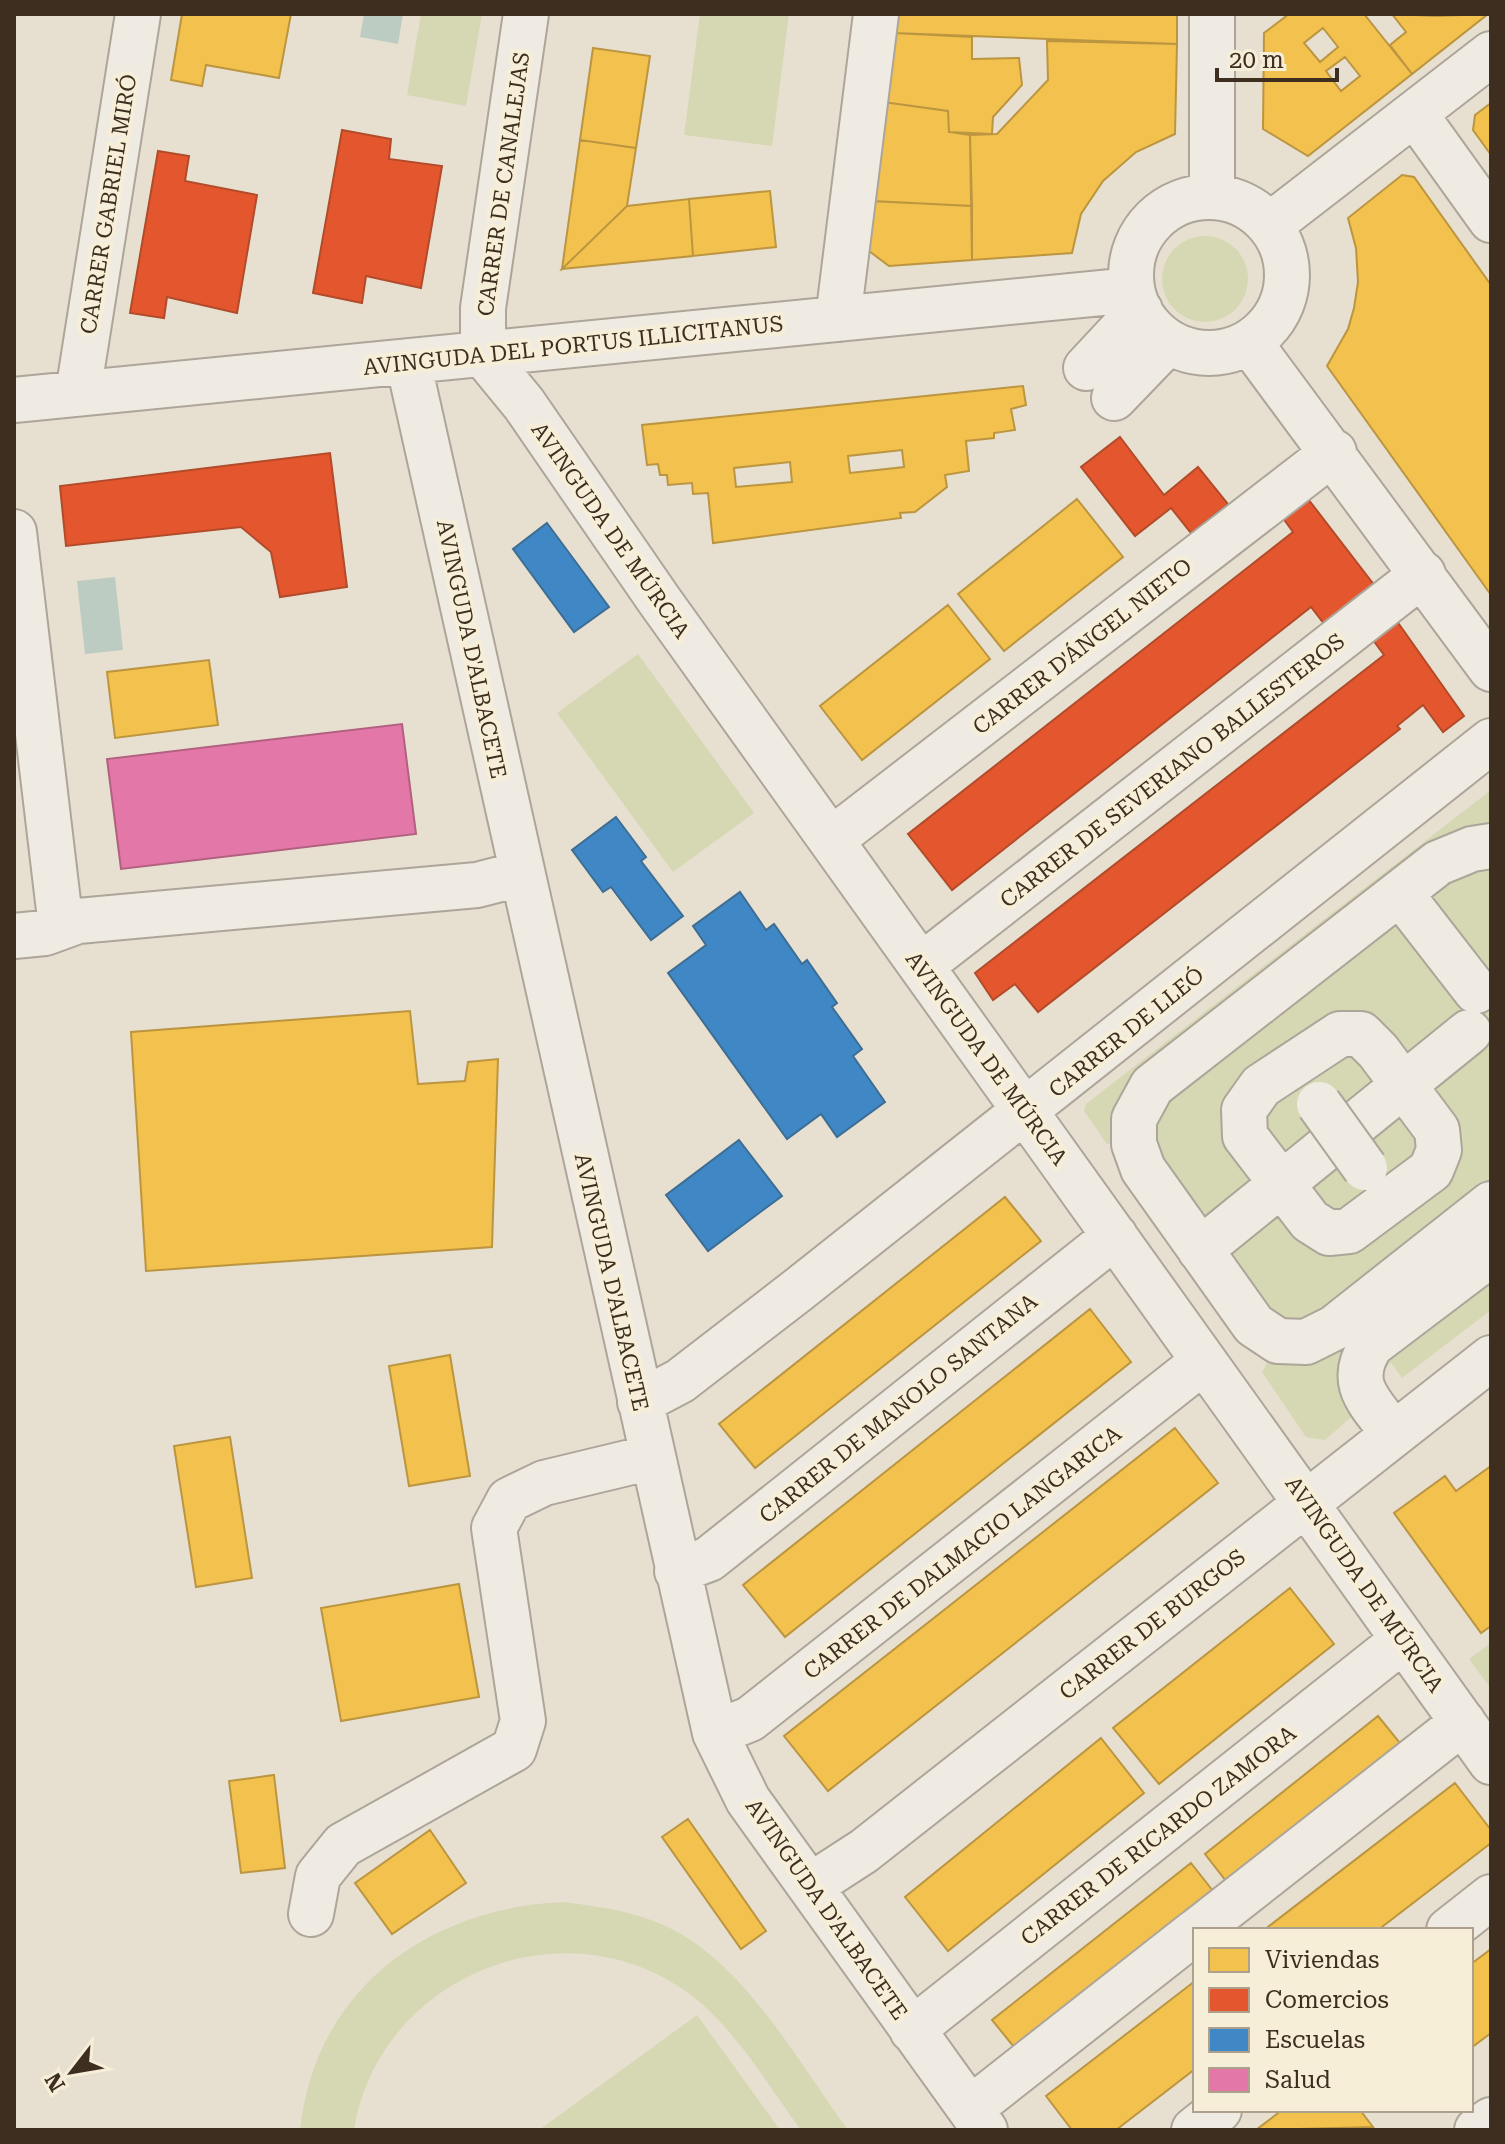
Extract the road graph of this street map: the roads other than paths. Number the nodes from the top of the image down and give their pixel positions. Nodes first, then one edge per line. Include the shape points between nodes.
1 (138, 14) edge
2 (526, 14) edge
3 (876, 14) edge
4 (1212, 14) edge
5 (1491, 54) edge
6 (1415, 114) junction
7 (1212, 197) junction
8 (1491, 220) edge
9 (1270, 225) junction
10 (1147, 314) junction
11 (838, 319) junction
12 (1250, 343) junction
13 (483, 354) junction
14 (408, 361) junction
15 (1100, 383) dead end
16 (78, 393) junction
17 (14, 400) edge
18 (1334, 452) junction
19 (14, 532) edge
20 (1423, 574) junction
21 (1491, 669) edge
22 (1491, 741) edge
23 (831, 840) junction
24 (1491, 846) edge
25 (520, 874) junction
26 (1400, 893) junction
27 (61, 927) junction
28 (14, 936) edge
29 (921, 966) junction
30 (1482, 1013) edge
31 (1248, 1014) junction
32 (1289, 1065) junction
33 (1403, 1085) junction
34 (1025, 1112) junction
35 (1281, 1184) junction
36 (1377, 1184) junction
37 (1491, 1204) edge
38 (1115, 1236) junction
39 (1200, 1250) junction
40 (1428, 1254) junction
41 (1491, 1254) edge
42 (1491, 1358) edge
43 (1204, 1361) junction
44 (640, 1402) junction
45 (1394, 1434) junction
46 (652, 1457) junction
47 (1307, 1503) junction
48 (677, 1571) junction
49 (1403, 1640) junction
50 (1463, 1722) junction
51 (715, 1733) junction
52 (1491, 1762) edge
53 (810, 1886) junction
54 (1491, 1897) edge
55 (311, 1914) dead end
56 (1200, 1928) edge
57 (1452, 1928) edge
58 (1193, 1934) edge
59 (912, 2030) junction
60 (1216, 2112) edge
61 (978, 2120) edge
62 (1491, 2120) edge
63 (1194, 2130) edge
64 (1477, 2130) edge

1 - 16 street, CARRER GABRIEL MIRÓ
2 - 13 street, CARRER DE CANALEJAS via 483,308
3 - 11 street
4 - 7 street
5 - 6 street
6 - 8 street
6 - 9 street
7 - 9 street via 1233,200
7 - 10 street via 1188,199 1167,209 1137,244 1131,267
9 - 12 street via 1283,248 1288,275 1283,302 1270,325
10 - 11 street, AVINGUDA DEL PORTUS ILLICITANUS
10 - 12 street via 1208,354
10 - 15 street
11 - 13 street, AVINGUDA DEL PORTUS ILLICITANUS
12 - 18 street
13 - 14 street, AVINGUDA DEL PORTUS ILLICITANUS
13 - 23 street, AVINGUDA DE MÚRCIA via 524,404
14 - 16 street, AVINGUDA DEL PORTUS ILLICITANUS
14 - 25 street, AVINGUDA D'ALBACETE
16 - 17 street, AVINGUDA DEL PORTUS ILLICITANUS
18 - 20 street
18 - 23 street, CARRER D'ÁNGEL NIETO
19 - 27 street
20 - 21 street
20 - 29 street, CARRER DE SEVERIANO BALLESTEROS
22 - 34 street, CARRER DE LLEÓ
23 - 29 street, AVINGUDA DE MÚRCIA
24 - 26 street via 1438,863
25 - 27 street via 477,885 78,921
25 - 44 street, AVINGUDA D'ALBACETE
26 - 30 street
26 - 31 street
27 - 28 street
29 - 34 street, AVINGUDA DE MÚRCIA
30 - 33 street
31 - 32 street
31 - 39 street via 1152,1086 1134,1119 1134,1144 1143,1169
32 - 33 street via 1340,1034 1361,1034
32 - 35 street via 1261,1086 1244,1110 1245,1136
32 - 36 street, bridge
33 - 35 street
33 - 36 street via 1437,1130 1439,1150 1431,1170
34 - 38 street, AVINGUDA DE MÚRCIA
34 - 44 street, CARRER DE LLEÓ via 680,1381
35 - 36 street via 1310,1221 1329,1233 1349,1231
35 - 39 street
36 - 40 street
37 - 40 street
38 - 43 street, AVINGUDA DE MÚRCIA
38 - 48 street, CARRER DE MANOLO SANTANA via 709,1559
39 - 40 street via 1254,1325 1278,1341 1306,1342 1334,1328
41 - 45 street via 1371,1345 1359,1364 1361,1390
42 - 45 street, CARRER DE BURGOS
43 - 47 street, AVINGUDA DE MÚRCIA
43 - 51 street, CARRER DE DALMACIO LANGARICA via 750,1719
44 - 46 street, AVINGUDA D'ALBACETE
45 - 47 street, CARRER DE BURGOS
46 - 48 street, AVINGUDA D'ALBACETE
46 - 55 street via 544,1483 509,1500 494,1528 523,1721 514,1749 343,1845 318,1876
47 - 49 street, AVINGUDA DE MÚRCIA
47 - 53 street, CARRER DE BURGOS via 864,1851
48 - 51 street, AVINGUDA D'ALBACETE
49 - 50 street, AVINGUDA DE MÚRCIA
49 - 59 street, CARRER DE RICARDO ZAMORA
50 - 52 street, AVINGUDA DE MÚRCIA
50 - 56 street
51 - 53 street, AVINGUDA D'ALBACETE via 748,1800
53 - 59 street, AVINGUDA D'ALBACETE
54 - 57 street
58 - 61 street
59 - 61 street, AVINGUDA D'ALBACETE
60 - 63 street
62 - 64 street

